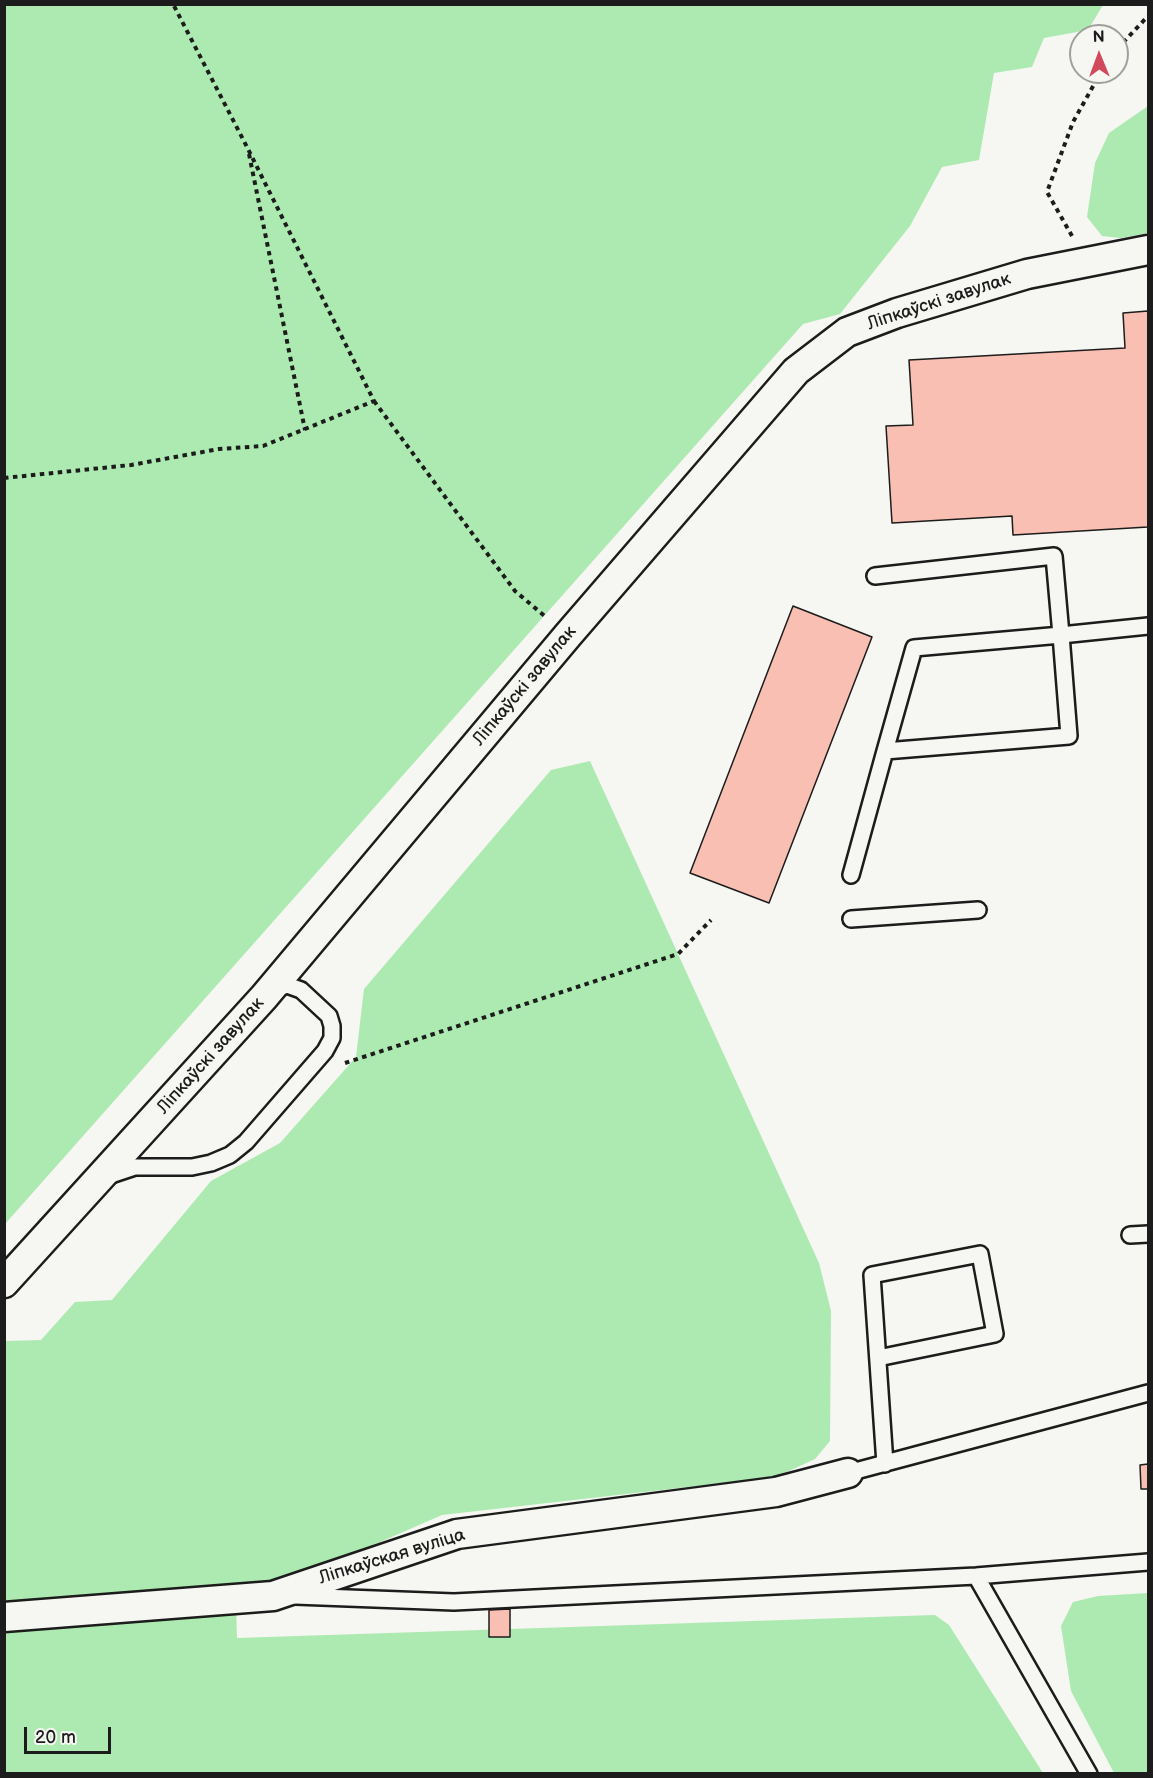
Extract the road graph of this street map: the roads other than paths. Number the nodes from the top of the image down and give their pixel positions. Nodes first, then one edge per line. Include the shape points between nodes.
1 (1149, 250) edge
2 (875, 576) dead end
3 (1149, 626) edge
4 (1060, 635) junction
5 (885, 751) junction
6 (851, 875) dead end
7 (978, 910) dead end
8 (852, 919) dead end
9 (264, 997) junction
10 (97, 1183) junction
11 (1149, 1234) edge
12 (1130, 1235) dead end
13 (4, 1283) edge
14 (878, 1358) junction
15 (1149, 1393) edge
16 (885, 1464) junction
17 (848, 1473) joint
18 (1149, 1562) edge
19 (976, 1576) junction
20 (273, 1596) junction
21 (4, 1617) edge
22 (1089, 1773) edge

1 - 9 street, Ліпкаўскі завулак via 1027,274 897,313 847,332 796,371
2 - 4 lane via 1054,556
3 - 4 lane
4 - 5 lane via 914,648
4 - 5 lane via 1069,736
5 - 6 lane
7 - 8 lane
9 - 10 street, Ліпкаўскі завулак
9 - 10 lane via 276,988 291,986 301,990 331,1020 331,1042 246,1142 230,1155 200,1166 135,1167
10 - 13 street, Ліпкаўскі завулак
11 - 12 lane
14 - 14 lane via 872,1275 980,1254 994,1334
14 - 16 lane
15 - 16 lane
16 - 17 lane
17 - 20 street, Ліпкаўская вуліца via 776,1492 457,1534
18 - 19 lane
19 - 20 lane via 454,1602
19 - 22 lane
20 - 21 street, Ліпкаўская вуліца

